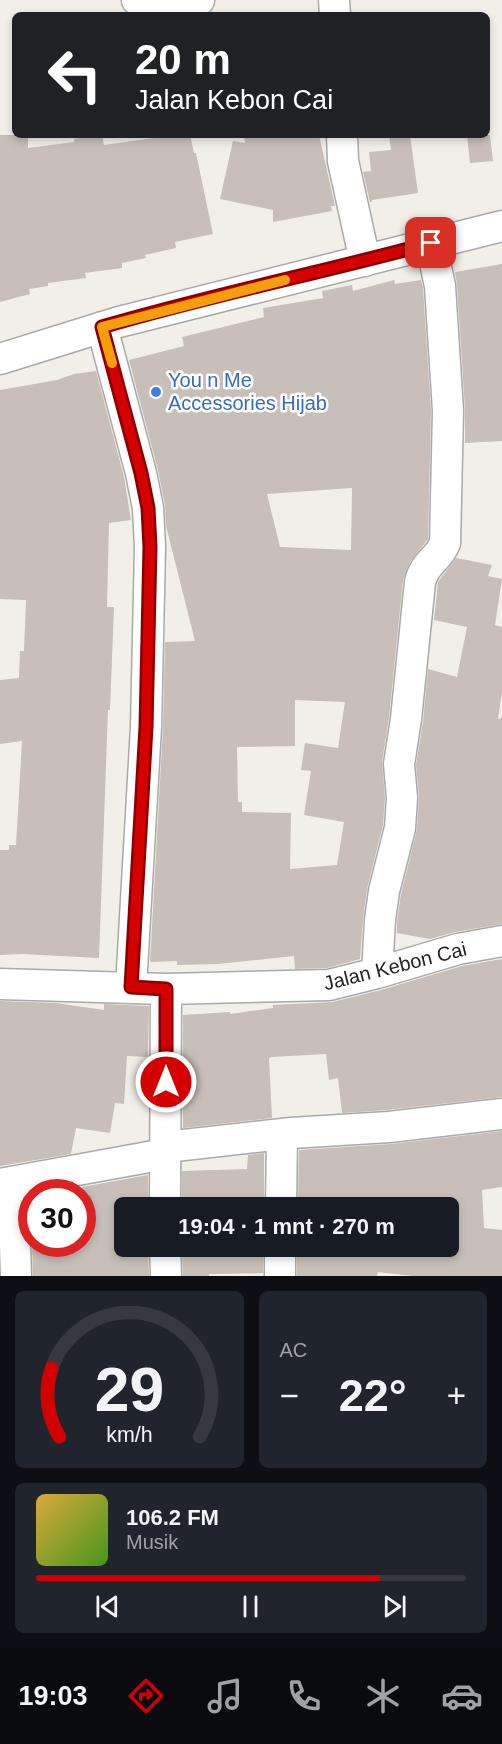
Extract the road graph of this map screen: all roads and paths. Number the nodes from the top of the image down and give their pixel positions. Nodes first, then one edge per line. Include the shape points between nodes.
1 (137, 0) edge
2 (199, 1) edge
3 (342, 138) edge
4 (502, 226) edge
5 (431, 243) junction
6 (365, 261) junction
7 (102, 327) junction
8 (0, 360) edge
9 (502, 941) edge
10 (377, 973) junction
11 (0, 984) edge
12 (131, 987) junction
13 (166, 989) junction
14 (502, 1114) edge
15 (282, 1134) junction
16 (166, 1150) junction
17 (7, 1183) edge
18 (165, 1197) edge
19 (281, 1197) edge
20 (165, 1257) edge
21 (280, 1257) edge
22 (16, 1276) edge
23 (166, 1276) edge
24 (280, 1276) edge

1 - 2 street via 193,4
3 - 6 street via 343,160
4 - 5 street
5 - 6 street
5 - 10 street via 440,286 448,411 445,543 424,569 420,582 399,764 400,828 384,891
6 - 7 street
7 - 8 street
7 - 12 street via 141,473 150,547 146,727
9 - 10 street, Jalan Kebon Cai via 458,949
10 - 13 street, Jalan Kebon Cai via 329,985
11 - 12 street, Jalan Kebon Cai
12 - 13 street, Jalan Kebon Cai
13 - 16 street
14 - 15 street
15 - 16 street
15 - 19 street
16 - 17 street
16 - 18 street
17 - 22 street
20 - 23 street
21 - 24 street

